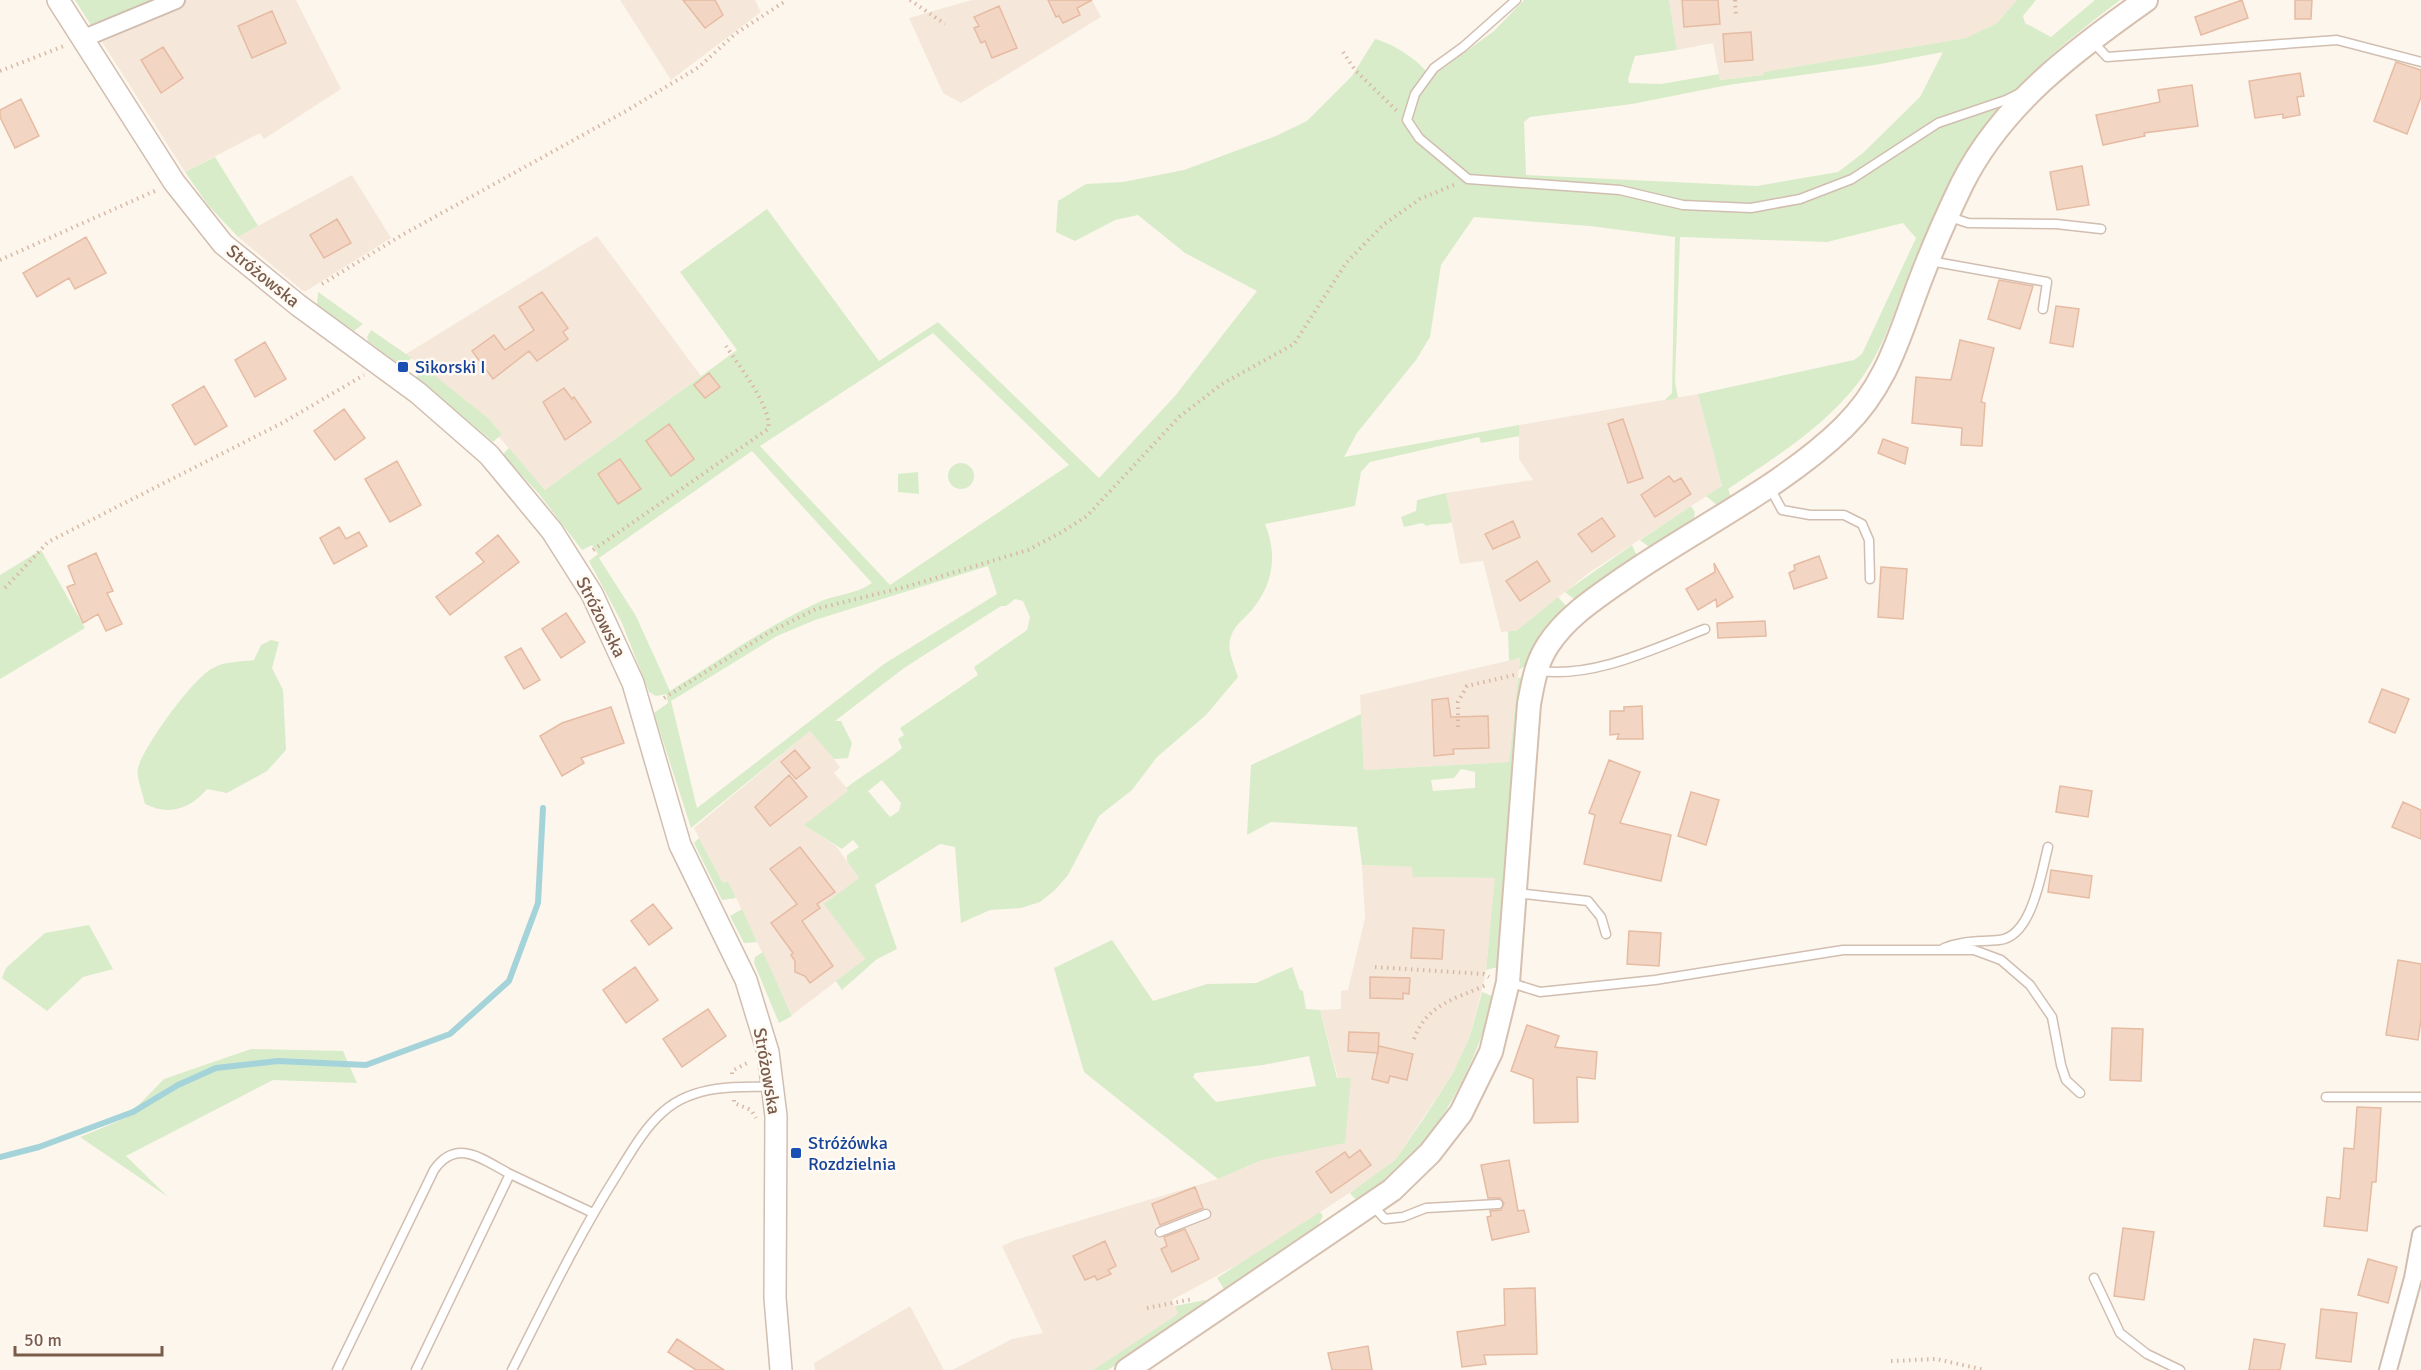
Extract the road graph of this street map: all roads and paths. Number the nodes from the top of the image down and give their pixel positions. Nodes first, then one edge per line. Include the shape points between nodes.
1 (58, 0) edge
2 (176, 0) edge
3 (787, 0) edge
4 (910, 0) edge
5 (1516, 0) edge
6 (1735, 0) edge
7 (2146, 0) edge
8 (1736, 17) dead end
9 (945, 24) dead end
10 (82, 39) junction
11 (2090, 39) junction
12 (1343, 52) dead end
13 (2421, 62) edge
14 (0, 71) edge
15 (2039, 82) junction
16 (1407, 120) junction
17 (1468, 179) junction
18 (174, 182) junction
19 (1948, 217) junction
20 (2101, 229) dead end
21 (0, 260) edge
22 (1929, 260) junction
23 (322, 284) dead end
24 (2043, 309) dead end
25 (726, 346) dead end
26 (359, 366) dead end
27 (1769, 485) junction
28 (593, 550) dead end
29 (1870, 579) dead end
30 (5, 588) dead end
31 (1705, 629) dead end
32 (1535, 671) junction
33 (1510, 675) dead end
34 (664, 698) dead end
35 (1458, 727) dead end
36 (2048, 848) dead end
37 (1516, 893) junction
38 (1606, 934) dead end
39 (1939, 950) junction
40 (1376, 967) dead end
41 (1484, 974) dead end
42 (1508, 982) junction
43 (1481, 987) dead end
44 (1414, 1039) dead end
45 (774, 1087) junction
46 (2080, 1093) dead end
47 (2326, 1097) dead end
48 (2421, 1097) edge
49 (510, 1174) junction
50 (1372, 1204) junction
51 (1498, 1204) dead end
52 (593, 1213) junction
53 (1206, 1214) dead end
54 (1160, 1232) dead end
55 (2421, 1235) edge
56 (2094, 1278) dead end
57 (1199, 1298) dead end
58 (1147, 1308) dead end
59 (1891, 1361) dead end
60 (337, 1370) edge
61 (416, 1370) edge
62 (512, 1370) edge
63 (781, 1370) edge
64 (1127, 1370) edge
65 (1985, 1370) edge
66 (2180, 1370) edge
67 (2388, 1370) edge

1 - 10 street, Stróżowska
2 - 10 street
3 - 23 path via 735,34 699,67
4 - 9 path
5 - 16 lane via 1434,68 1415,94
6 - 8 path
7 - 11 main road
10 - 14 path
10 - 18 street, Stróżowska
11 - 13 lane via 2107,57 2337,40
11 - 15 main road
12 - 16 path via 1355,70
15 - 17 lane via 2006,100 1938,123 1852,179 1800,199 1751,208 1683,205 1620,190
15 - 19 main road via 1997,129 1963,182
16 - 17 lane via 1419,138
17 - 34 path via 1420,199 1383,225 1347,263 1294,344 1222,384 1179,417 1087,516 1028,550 816,609 768,633
18 - 21 path
18 - 45 street, Stróżowska via 223,244 298,306 426,400 489,455 574,563 627,668 680,844 752,997
19 - 20 lane via 1968,223
19 - 22 main road
22 - 24 lane via 2047,282
22 - 27 main road via 1889,366 1865,403 1843,428
25 - 28 path via 758,396 770,420 768,429
26 - 30 path via 369,372 284,422 48,542
27 - 29 lane via 1782,510 1844,515 1862,524 1869,540
27 - 32 main road via 1576,613 1547,645
31 - 32 lane via 1620,661 1569,674
32 - 37 main road via 1529,704
33 - 35 path via 1467,686 1458,702
36 - 39 lane via 2021,929 2002,940 1960,941
37 - 38 lane via 1588,901 1601,917
37 - 42 main road
39 - 42 lane via 1843,950 1655,980 1540,992
39 - 46 lane via 1974,950 2001,960 2030,985 2052,1017 2066,1080
40 - 41 path
42 - 50 main road via 1491,1052 1461,1113 1430,1153
43 - 44 path via 1436,1006 1419,1026
45 - 52 lane via 729,1086 695,1095 665,1110 640,1137
45 - 63 street, Stróżowska via 775,1298
47 - 48 lane
49 - 52 lane
49 - 60 lane via 472,1154 456,1153 441,1160
49 - 61 lane
50 - 51 lane via 1385,1219 1426,1208
50 - 64 main road
52 - 62 lane
53 - 54 lane
55 - 67 street
56 - 66 lane via 2120,1333 2147,1354
57 - 58 path
59 - 65 path via 1936,1359

